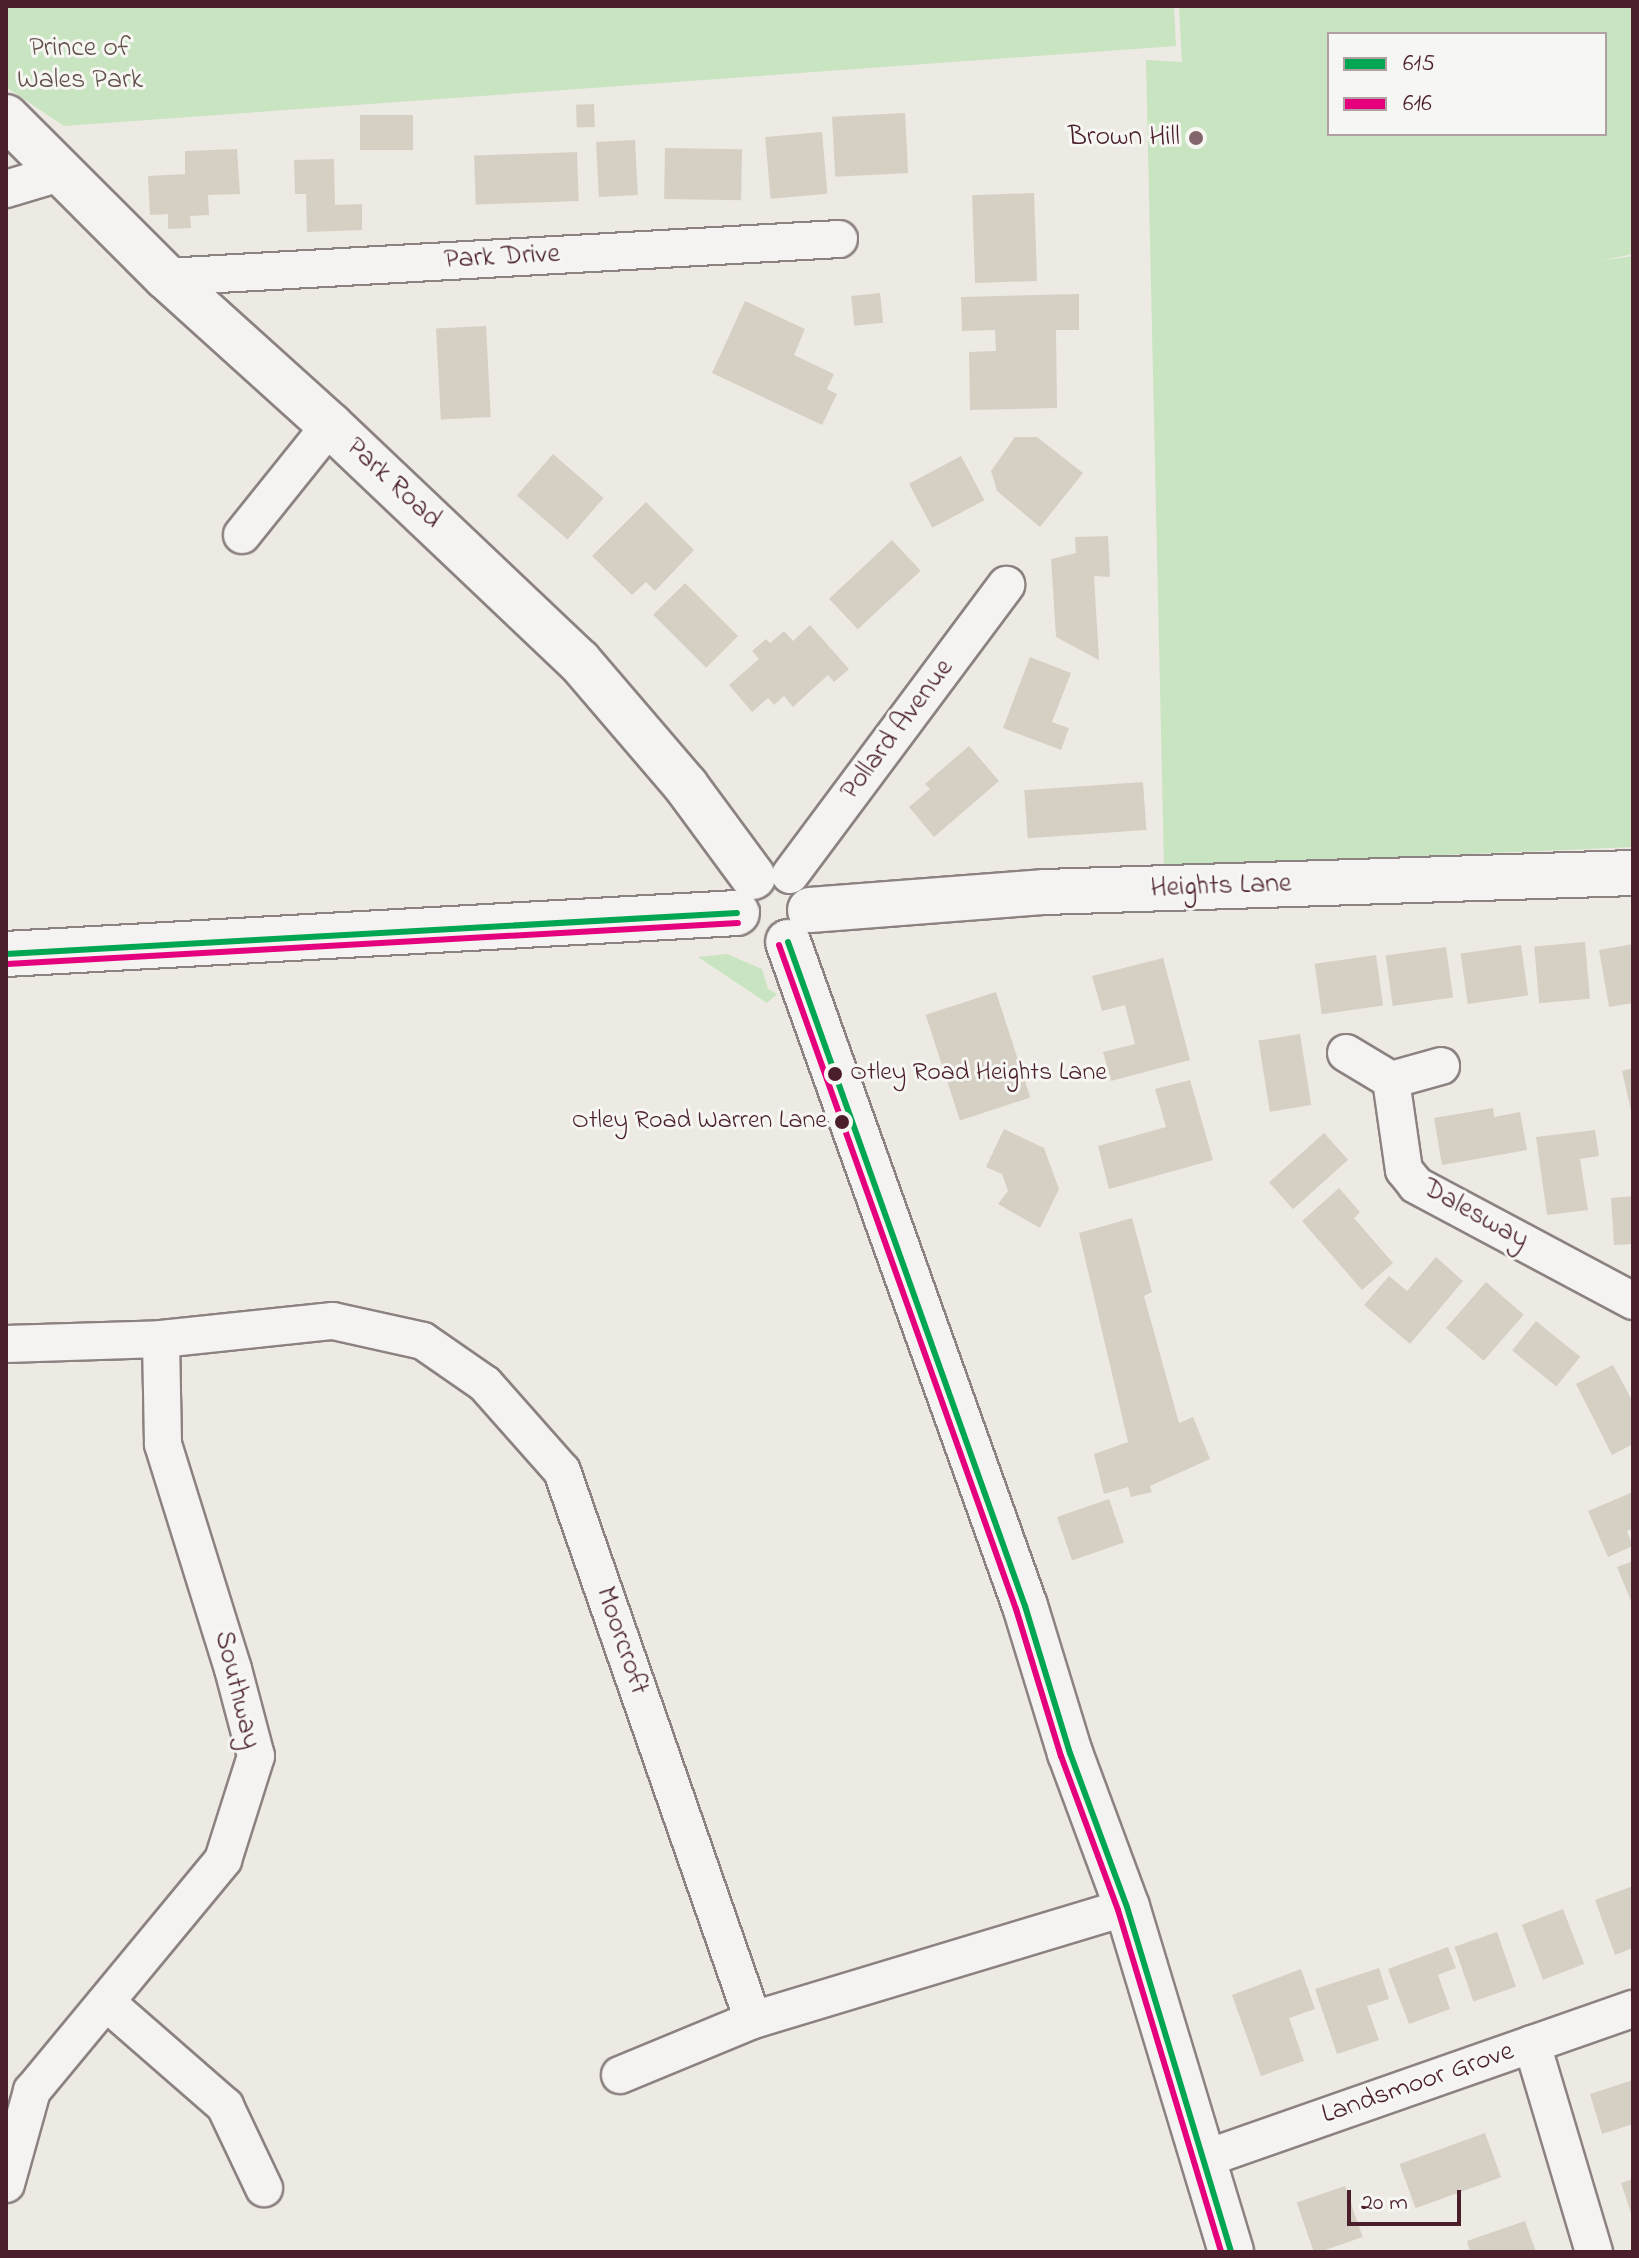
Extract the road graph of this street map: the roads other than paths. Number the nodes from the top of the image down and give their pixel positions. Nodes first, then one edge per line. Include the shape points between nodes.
1 (6, 117) edge
2 (63, 172) junction
3 (6, 189) edge
4 (839, 239) dead end
5 (166, 277) junction
6 (330, 425) junction
7 (242, 535) dead end
8 (1006, 585) dead end
9 (1633, 873) edge
10 (775, 903) junction
11 (6, 954) edge
12 (1346, 1053) dead end
13 (1441, 1066) dead end
14 (1391, 1080) junction
15 (1633, 1301) edge
16 (161, 1339) junction
17 (6, 1344) edge
18 (1127, 1907) junction
19 (107, 2003) junction
20 (1633, 2009) edge
21 (753, 2020) junction
22 (1532, 2044) junction
23 (620, 2075) dead end
24 (1204, 2159) junction
25 (6, 2184) edge
26 (264, 2188) dead end
27 (1231, 2252) edge
28 (1594, 2252) edge

1 - 2 street, Park Road
2 - 3 street
2 - 5 street, Park Road
4 - 5 street, Park Drive
5 - 6 street, Park Road
6 - 7 street
6 - 10 street, Park Road via 579,661 686,786
8 - 10 street, Pollard Avenue
9 - 10 street, Heights Lane
10 - 11 street, Heights Lane
10 - 18 street, Park Road
12 - 14 street
13 - 14 street
14 - 15 street, Dalesway via 1404,1170 1416,1185
16 - 17 street, Moorcroft
16 - 19 street, Southway via 163,1444 256,1756 223,1860
16 - 21 street, Moorcroft via 333,1321 423,1341 485,1384 562,1471
18 - 21 street
18 - 24 street, Park Road
19 - 25 street, Southway via 32,2091
19 - 26 street via 225,2106
20 - 22 street, Landsmoor Grove
21 - 23 street
22 - 24 street, Landsmoor Grove
22 - 28 street
24 - 27 street, Park Road

